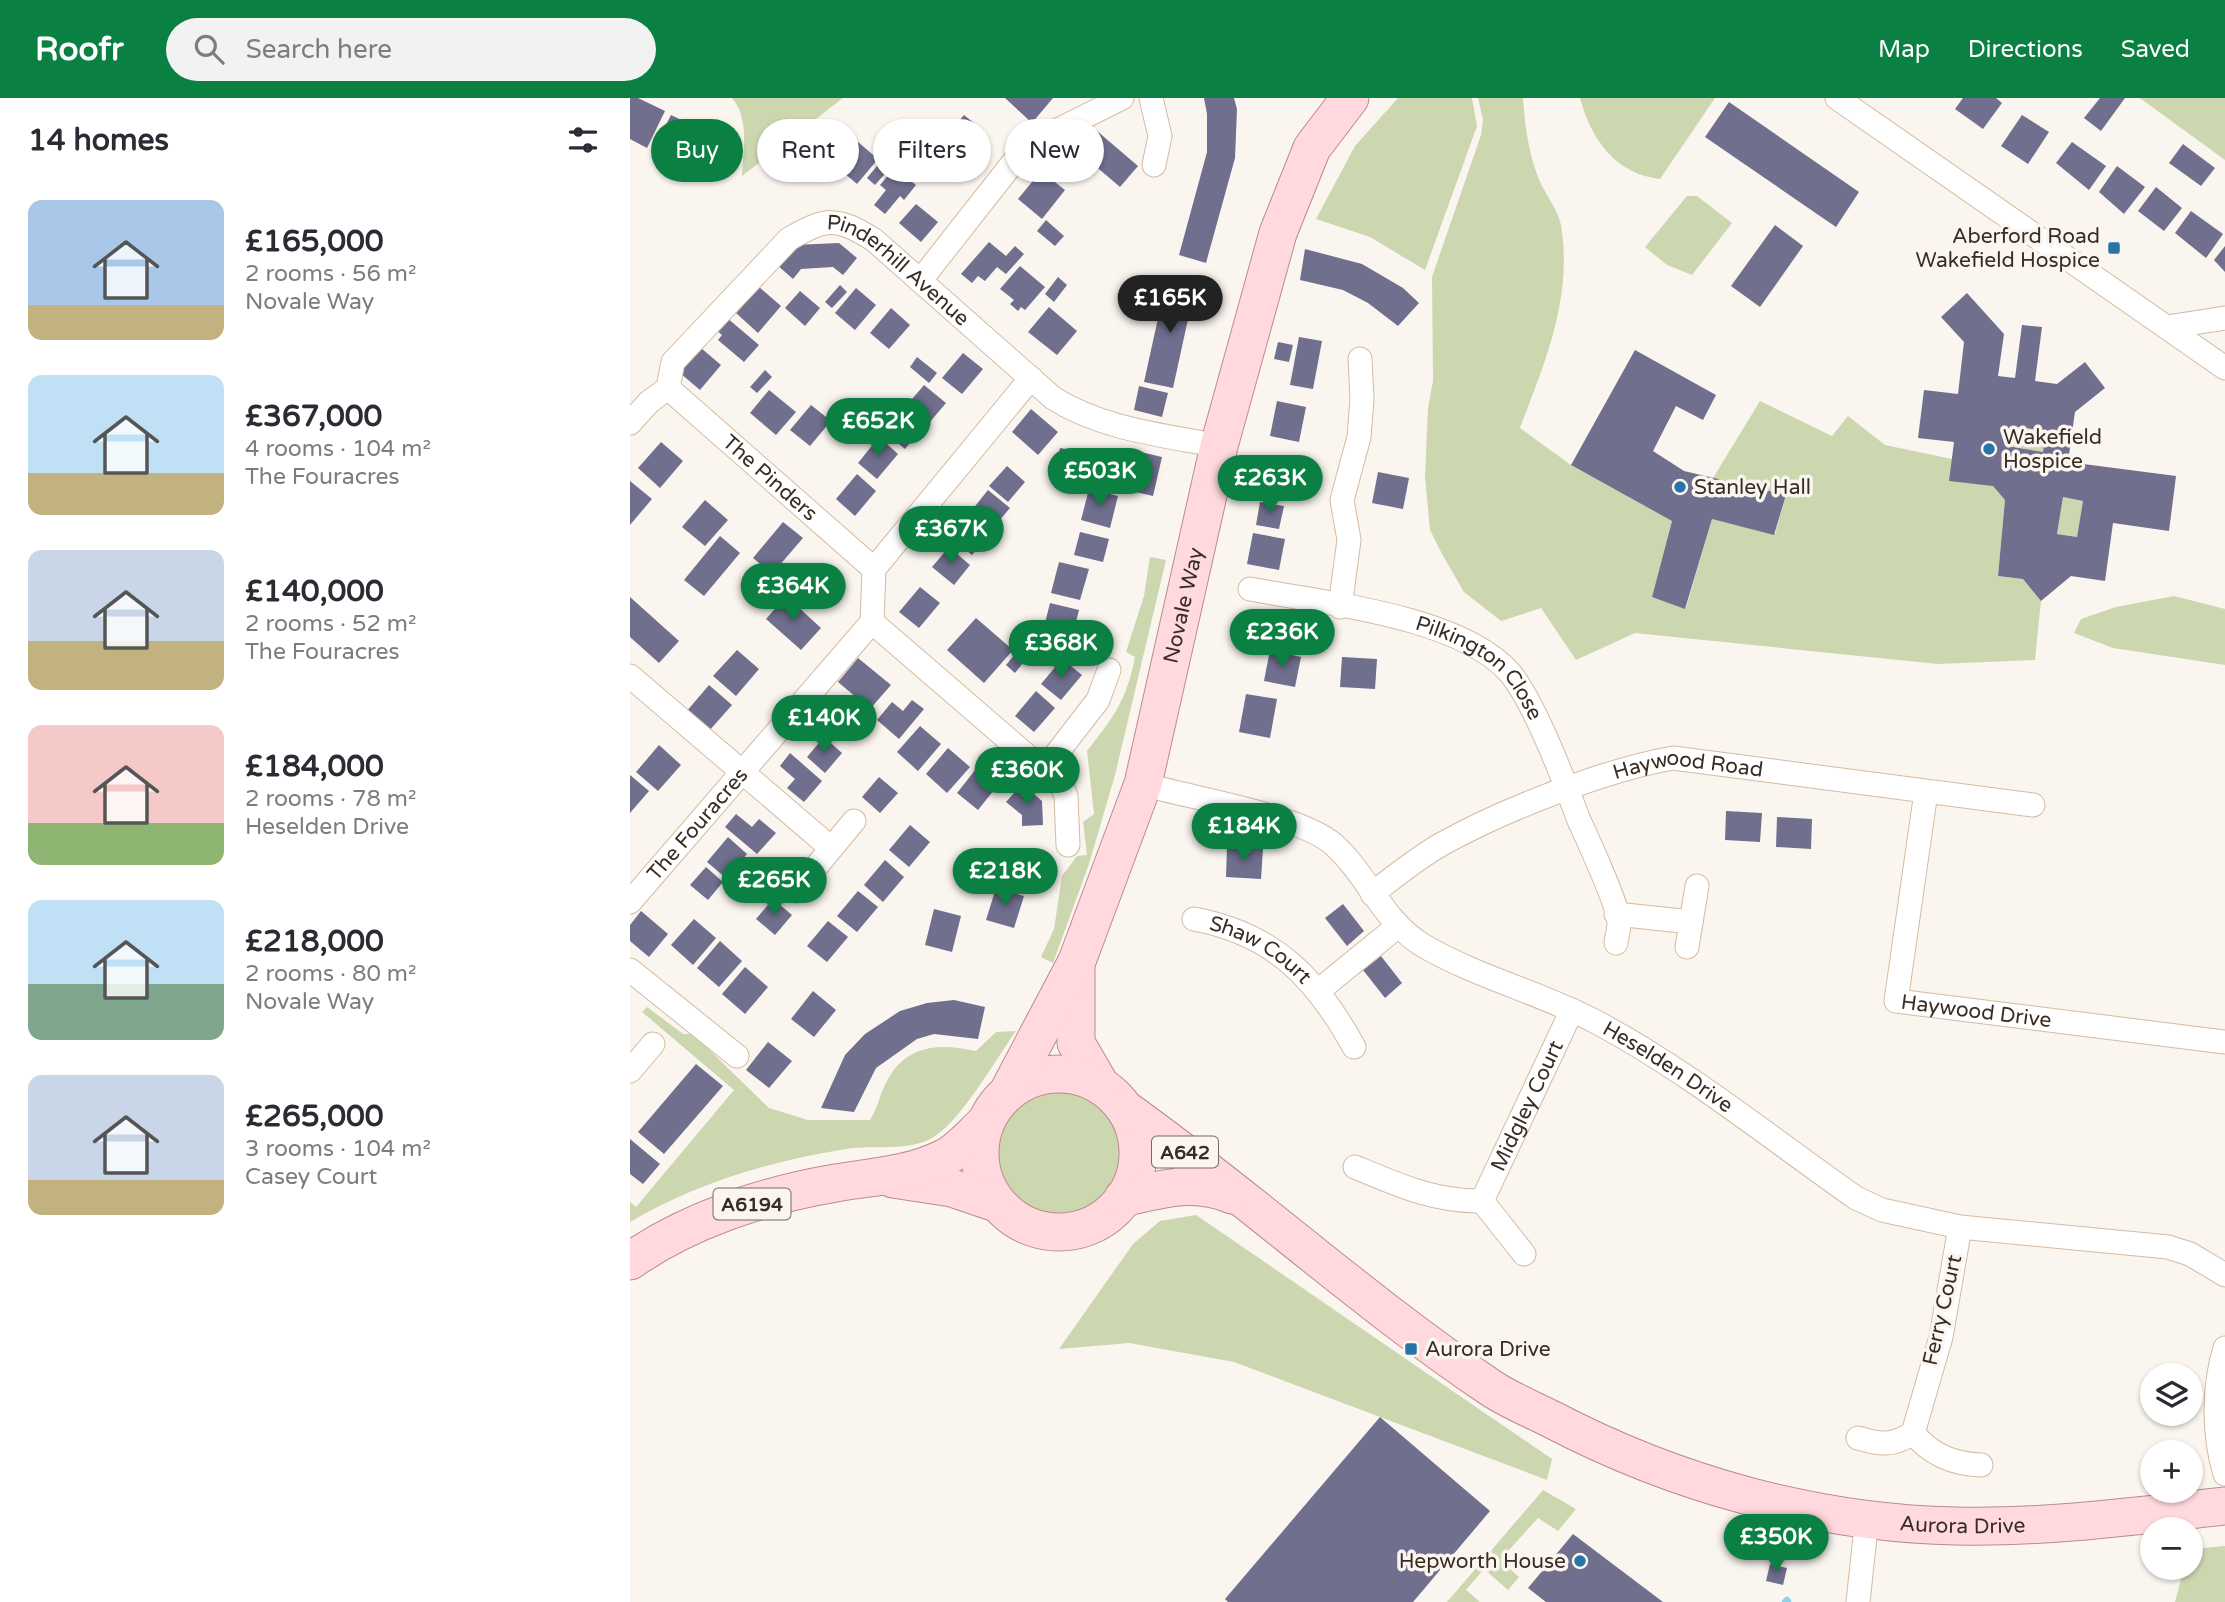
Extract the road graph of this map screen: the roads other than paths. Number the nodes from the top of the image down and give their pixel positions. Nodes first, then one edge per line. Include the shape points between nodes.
1 (1122, 98) edge
2 (1151, 98) edge
3 (1350, 98) edge
4 (1837, 98) edge
5 (1154, 164) dead end
6 (920, 281) junction
7 (2225, 318) edge
8 (2167, 327) junction
9 (1360, 359) dead end
10 (2225, 368) edge
11 (1031, 379) junction
12 (668, 388) junction
13 (630, 424) edge
14 (1219, 446) junction
15 (874, 569) junction
16 (1250, 589) dead end
17 (1340, 607) junction
18 (872, 622) junction
19 (1109, 670) dead end
20 (630, 676) edge
21 (1044, 769) junction
22 (741, 773) junction
23 (1143, 784) junction
24 (1567, 789) junction
25 (1926, 792) junction
26 (2033, 805) dead end
27 (854, 821) dead end
28 (1068, 845) dead end
29 (831, 848) junction
30 (1697, 886) dead end
31 (796, 891) dead end
32 (1372, 894) junction
33 (630, 902) edge
34 (1616, 914) junction
35 (1194, 919) dead end
36 (1691, 922) junction
37 (1398, 926) junction
38 (1616, 943) dead end
39 (1687, 947) dead end
40 (1077, 961) junction
41 (630, 970) edge
42 (1318, 991) junction
43 (1572, 1010) junction
44 (2225, 1042) edge
45 (653, 1044) dead end
46 (1354, 1047) dead end
47 (737, 1056) dead end
48 (630, 1071) edge
49 (1008, 1092) junction
50 (1113, 1097) junction
51 (985, 1123) junction
52 (1355, 1167) dead end
53 (885, 1178) junction
54 (1123, 1198) junction
55 (1242, 1199) junction
56 (1482, 1201) junction
57 (996, 1203) junction
58 (1960, 1227) junction
59 (1524, 1254) dead end
60 (630, 1261) edge
61 (2225, 1275) edge
62 (2225, 1348) edge
63 (1913, 1433) junction
64 (1858, 1438) dead end
65 (2221, 1449) edge
66 (1981, 1465) dead end
67 (2225, 1474) edge
68 (2225, 1506) edge
69 (1867, 1518) junction
70 (1858, 1602) edge

1 - 6 street via 1026,146
2 - 5 street via 1160,136
3 - 14 main road, Novale Way / A6194 via 1312,148 1278,233
4 - 8 street
6 - 11 street, Pinderhill Avenue
6 - 12 street, Pinderhill Avenue via 874,240 845,222 810,227 789,239 673,362
7 - 8 street
8 - 10 street
9 - 17 street via 1359,437 1342,500 1349,540
11 - 14 street, Pinderhill Avenue via 1053,398 1092,418
11 - 15 street
12 - 13 street
12 - 15 street, The Pinders
14 - 23 main road, Novale Way / A6194
15 - 18 street
16 - 17 street, Pilkington Close
17 - 24 street, Pilkington Close via 1406,620 1478,647 1510,674
18 - 21 street
18 - 22 street, The Fouracres
19 - 21 street via 1098,700
20 - 22 street
21 - 28 street via 1066,796
22 - 29 street
22 - 33 street, The Fouracres
23 - 32 street, Heselden Drive via 1313,830 1347,858
23 - 40 main road, Novale Way / A6194
24 - 25 street, Haywood Road via 1643,763 1674,758
24 - 32 street, Haywood Road via 1441,844
24 - 34 street, Pilkington Close
25 - 26 street, Haywood Road
25 - 44 street, Haywood Drive via 1896,1001
27 - 29 street
29 - 31 street
30 - 36 street
32 - 37 street, Heselden Drive
34 - 36 street
34 - 38 street
35 - 42 street, Shaw Court via 1229,926 1258,940
36 - 39 street
37 - 42 street, Shaw Court
37 - 43 street, Heselden Drive via 1448,960
40 - 49 main road, Novale Way / A6194
40 - 50 main road, Novale Way / A6194 via 1076,1043
41 - 47 street
42 - 46 street, Shaw Court
43 - 56 street, Midgley Court
43 - 58 street, Heselden Drive via 1655,1057 1856,1198 1882,1210
45 - 48 street
49 - 50 main road, A6194 via 1045,1075 1072,1075
49 - 51 main road, A6194
50 - 54 main road, A6194 via 1137,1142 1137,1162
50 - 55 main road, Aurora Drive / A642
51 - 53 main road, A6194 via 946,1157
51 - 57 main road, A6194 via 980,1160
52 - 56 street via 1410,1191 1451,1202
53 - 57 main road, A6194 via 952,1188
53 - 60 main road, A6194 via 770,1197 701,1223
54 - 55 main road, Aurora Drive / A642 via 1193,1185
54 - 57 main road, A6194 via 1087,1227 1054,1232 1019,1222
55 - 69 main road, Aurora Drive / A642 via 1494,1390 1601,1445 1734,1494
56 - 59 street
58 - 61 street, Heselden Drive via 2168,1247
58 - 63 street, Ferry Court via 1941,1337
62 - 65 street via 2217,1406
63 - 64 street via 1885,1446
63 - 66 street via 1954,1463
65 - 67 street
68 - 69 main road, Aurora Drive / A642 via 2067,1523 1955,1526
69 - 70 street

